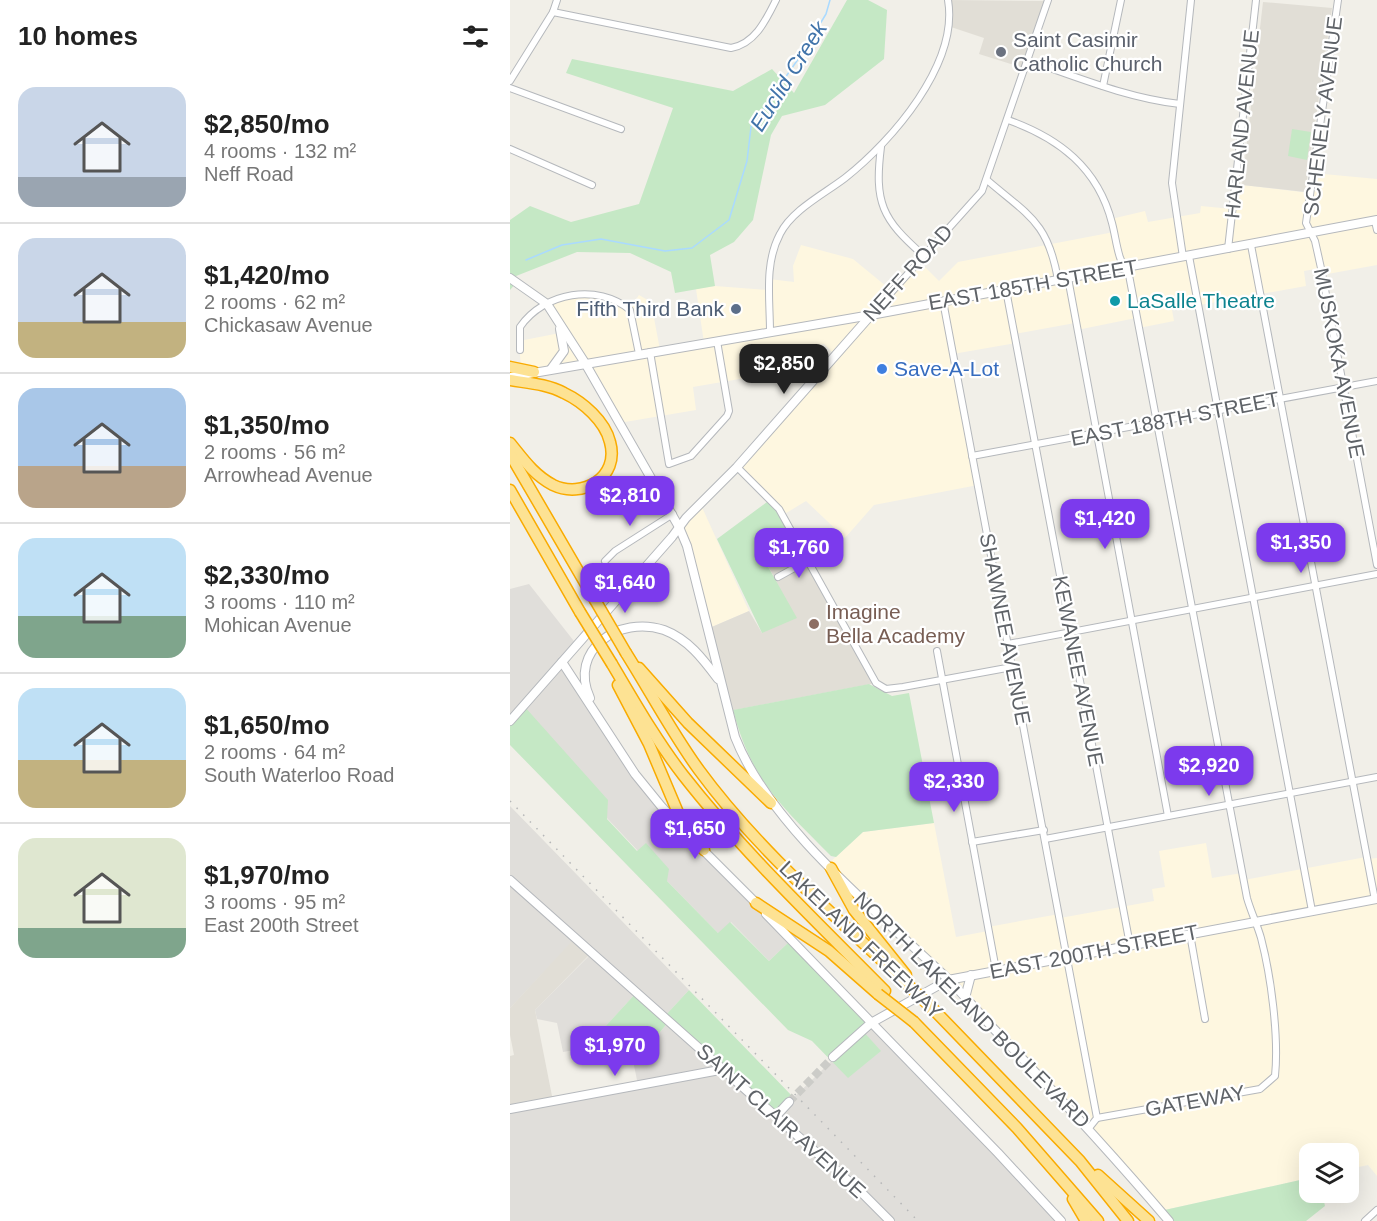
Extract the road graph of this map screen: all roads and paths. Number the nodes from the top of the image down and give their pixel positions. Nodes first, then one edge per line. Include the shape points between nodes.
1 (557, 0) edge
2 (776, 0) edge
3 (948, 0) edge
4 (1048, 0) edge
5 (1121, 0) edge
6 (1191, 0) edge
7 (1256, 0) edge
8 (1338, 0) edge
9 (553, 12) junction
10 (1027, 60) junction
11 (510, 81) edge
12 (1103, 86) junction
13 (510, 88) edge
14 (1180, 104) junction
15 (1008, 120) junction
16 (621, 129) dead end
17 (881, 147) junction
18 (510, 149) edge
19 (987, 180) junction
20 (592, 185) dead end
21 (1376, 220) edge
22 (1377, 230) edge
23 (1311, 232) junction
24 (1251, 245) junction
25 (1228, 249) junction
26 (923, 255) junction
27 (1186, 257) junction
28 (1124, 268) junction
29 (510, 278) edge
30 (1068, 278) junction
31 (1058, 280) junction
32 (1006, 290) junction
33 (943, 301) junction
34 (547, 304) junction
35 (871, 315) junction
36 (559, 322) junction
37 (770, 332) junction
38 (717, 341) junction
39 (520, 350) dead end
40 (650, 352) junction
41 (639, 354) junction
42 (585, 363) junction
43 (510, 367) edge
44 (551, 369) junction
45 (534, 372) junction
46 (510, 378) edge
47 (1377, 381) edge
48 (1343, 388) junction
49 (1280, 399) junction
50 (1218, 411) junction
51 (1156, 422) junction
52 (1095, 433) junction
53 (510, 443) edge
54 (1035, 445) junction
55 (510, 454) edge
56 (972, 456) junction
57 (737, 467) junction
58 (510, 490) edge
59 (673, 514) junction
60 (679, 527) junction
61 (605, 561) dead end
62 (807, 561) junction
63 (1377, 565) edge
64 (1377, 574) edge
65 (778, 577) dead end
66 (1316, 586) junction
67 (1252, 598) junction
68 (1192, 610) junction
69 (1131, 621) junction
70 (1071, 632) junction
71 (1008, 644) junction
72 (937, 651) dead end
73 (562, 662) junction
74 (633, 663) junction
75 (610, 665) junction
76 (1012, 667) junction
77 (941, 681) junction
78 (722, 685) junction
79 (597, 713) junction
80 (510, 721) edge
81 (1377, 777) edge
82 (1352, 782) junction
83 (1290, 794) junction
84 (771, 803) junction
85 (1229, 805) junction
86 (1168, 816) junction
87 (1107, 828) junction
88 (1044, 830) junction
89 (1045, 839) junction
90 (972, 842) junction
91 (704, 850) junction
92 (831, 867) junction
93 (510, 880) edge
94 (1376, 899) edge
95 (756, 903) junction
96 (1312, 911) junction
97 (1253, 922) junction
98 (1190, 934) junction
99 (1130, 945) junction
100 (1067, 957) junction
101 (996, 970) junction
102 (971, 975) junction
103 (906, 979) junction
104 (948, 980) junction
105 (882, 993) junction
106 (965, 998) junction
107 (1204, 1019) dead end
108 (871, 1023) junction
109 (833, 1057) tunnel mouth
110 (725, 1070) junction
111 (789, 1102) tunnel mouth
112 (510, 1109) edge
113 (776, 1116) junction
114 (1097, 1118) junction
115 (1017, 1128) junction
116 (1089, 1128) junction
117 (1080, 1161) junction
118 (1377, 1210) edge
119 (890, 1221) edge
120 (1061, 1221) edge
121 (1086, 1221) edge
122 (1098, 1221) edge
123 (1128, 1221) edge
124 (1149, 1221) edge
125 (1169, 1221) edge
126 (1365, 1221) edge

1 - 9 street
2 - 9 street via 754,36 744,46 731,48
3 - 17 street via 947,33 939,62 904,119
4 - 10 street, NEFF ROAD
5 - 12 street
6 - 14 street
7 - 25 street, HARLAND AVENUE
8 - 23 street, SCHENELY AVENUE via 1306,223
9 - 11 street
10 - 12 street
10 - 15 street, NEFF ROAD
12 - 14 street
13 - 16 street
14 - 27 street via 1172,183
15 - 19 street, NEFF ROAD
15 - 28 street via 1050,137 1083,165 1108,209
17 - 26 street via 878,189 886,218
17 - 37 street via 796,215 781,232 769,269
18 - 20 street
19 - 26 street, NEFF ROAD
19 - 31 street via 1042,230 1050,244
21 - 22 street
21 - 23 street, EAST 185TH STREET
23 - 24 street, EAST 185TH STREET
23 - 48 street, MUSKOKA AVENUE
24 - 25 street, EAST 185TH STREET
24 - 49 street
25 - 27 street, EAST 185TH STREET
26 - 35 street, NEFF ROAD
27 - 28 street, EAST 185TH STREET
27 - 50 street
28 - 30 street, EAST 185TH STREET
28 - 51 street via 1129,276
29 - 34 street
30 - 31 street, EAST 185TH STREET
30 - 52 street
31 - 32 street, EAST 185TH STREET
32 - 33 street, EAST 185TH STREET
32 - 54 street, KEWANEE AVENUE
33 - 35 street, EAST 185TH STREET
33 - 56 street, SHAWNEE AVENUE
34 - 36 street, NORTH LAKELAND BOULEVARD
34 - 39 street via 527,317 520,327
34 - 41 street via 574,295 613,298 630,310
35 - 37 street, EAST 185TH STREET
35 - 57 street, NEFF ROAD
36 - 42 street, NORTH LAKELAND BOULEVARD
36 - 44 street via 564,351
37 - 38 street, EAST 185TH STREET
38 - 40 street, EAST 185TH STREET
38 - 40 street via 729,411 691,456 669,464
40 - 41 street, EAST 185TH STREET
41 - 42 street, EAST 185TH STREET
42 - 44 street, EAST 185TH STREET
42 - 59 street, NORTH LAKELAND BOULEVARD
43 - 45 highway
44 - 45 street, EAST 185TH STREET
45 - 46 street, EAST 185TH STREET
46 - 53 highway via 563,392 581,403 605,429 612,452 601,480 584,489 569,490 553,485 531,470
47 - 48 street, EAST 188TH STREET
48 - 49 street, EAST 188TH STREET
48 - 63 street, MUSKOKA AVENUE
49 - 50 street, EAST 188TH STREET
49 - 66 street
50 - 51 street, EAST 188TH STREET
50 - 67 street
51 - 52 street, EAST 188TH STREET
51 - 68 street
52 - 54 street, EAST 188TH STREET
52 - 69 street
54 - 56 street, EAST 188TH STREET
54 - 70 street, KEWANEE AVENUE
55 - 74 highway, LAKELAND FREEWAY, bridge
56 - 71 street, SHAWNEE AVENUE
57 - 60 street, NEFF ROAD
57 - 62 street via 778,508
58 - 75 highway, bridge
59 - 60 street, NORTH LAKELAND BOULEVARD
59 - 61 street
60 - 73 street, NEFF ROAD
60 - 78 street, NORTH LAKELAND BOULEVARD
62 - 65 street
62 - 77 street via 876,683 886,689
64 - 66 street
66 - 67 street
66 - 82 street
67 - 68 street
67 - 83 street
68 - 69 street
68 - 85 street
69 - 70 street
69 - 86 street
70 - 71 street
70 - 87 street, KEWANEE AVENUE
71 - 76 street, SHAWNEE AVENUE
72 - 77 street
73 - 79 street
73 - 80 street, NEFF ROAD
74 - 84 highway
74 - 103 highway, LAKELAND FREEWAY via 698,770 787,868
75 - 91 highway via 672,800
75 - 105 highway, LAKELAND FREEWAY via 658,739 715,814
76 - 77 street
76 - 88 street, SHAWNEE AVENUE
77 - 90 street
78 - 79 street via 702,657 684,641 664,630 631,625 596,644 589,657 587,692
78 - 84 street, NORTH LAKELAND BOULEVARD via 744,761
79 - 91 street via 635,774
81 - 82 street
82 - 83 street
82 - 94 street
83 - 85 street
83 - 96 street
84 - 92 street, NORTH LAKELAND BOULEVARD
85 - 86 street
85 - 97 street
86 - 87 street
87 - 89 street
87 - 99 street, KEWANEE AVENUE
88 - 89 street, SHAWNEE AVENUE
88 - 90 street
89 - 100 street, SHAWNEE AVENUE
90 - 101 street
91 - 95 street
92 - 103 highway via 854,909
92 - 104 street, NORTH LAKELAND BOULEVARD
93 - 110 street, SAINT CLAIR AVENUE
94 - 96 street, EAST 200TH STREET
95 - 105 highway via 829,951
95 - 108 street
96 - 97 street, EAST 200TH STREET
97 - 98 street, EAST 200TH STREET
97 - 114 street, GATEWAY via 1261,938 1273,1006 1275,1076 1260,1089
98 - 99 street, EAST 200TH STREET
98 - 107 street
99 - 100 street, EAST 200TH STREET
100 - 101 street, EAST 200TH STREET
100 - 114 street, SHAWNEE AVENUE
101 - 102 street, EAST 200TH STREET
102 - 104 street, EAST 200TH STREET
102 - 106 street
103 - 117 highway, LAKELAND FREEWAY, bridge
104 - 106 street, NORTH LAKELAND BOULEVARD
104 - 108 street, EAST 200TH STREET
105 - 115 highway, LAKELAND FREEWAY, bridge
106 - 116 street, NORTH LAKELAND BOULEVARD
108 - 109 street, EAST 200TH STREET
108 - 120 street
110 - 112 street
110 - 113 street, SAINT CLAIR AVENUE
111 - 113 street
113 - 119 street, SAINT CLAIR AVENUE
114 - 116 street
115 - 121 highway via 1068,1191
115 - 122 highway, LAKELAND FREEWAY
116 - 125 street, NORTH LAKELAND BOULEVARD
117 - 123 highway, LAKELAND FREEWAY
117 - 124 highway
118 - 126 street

